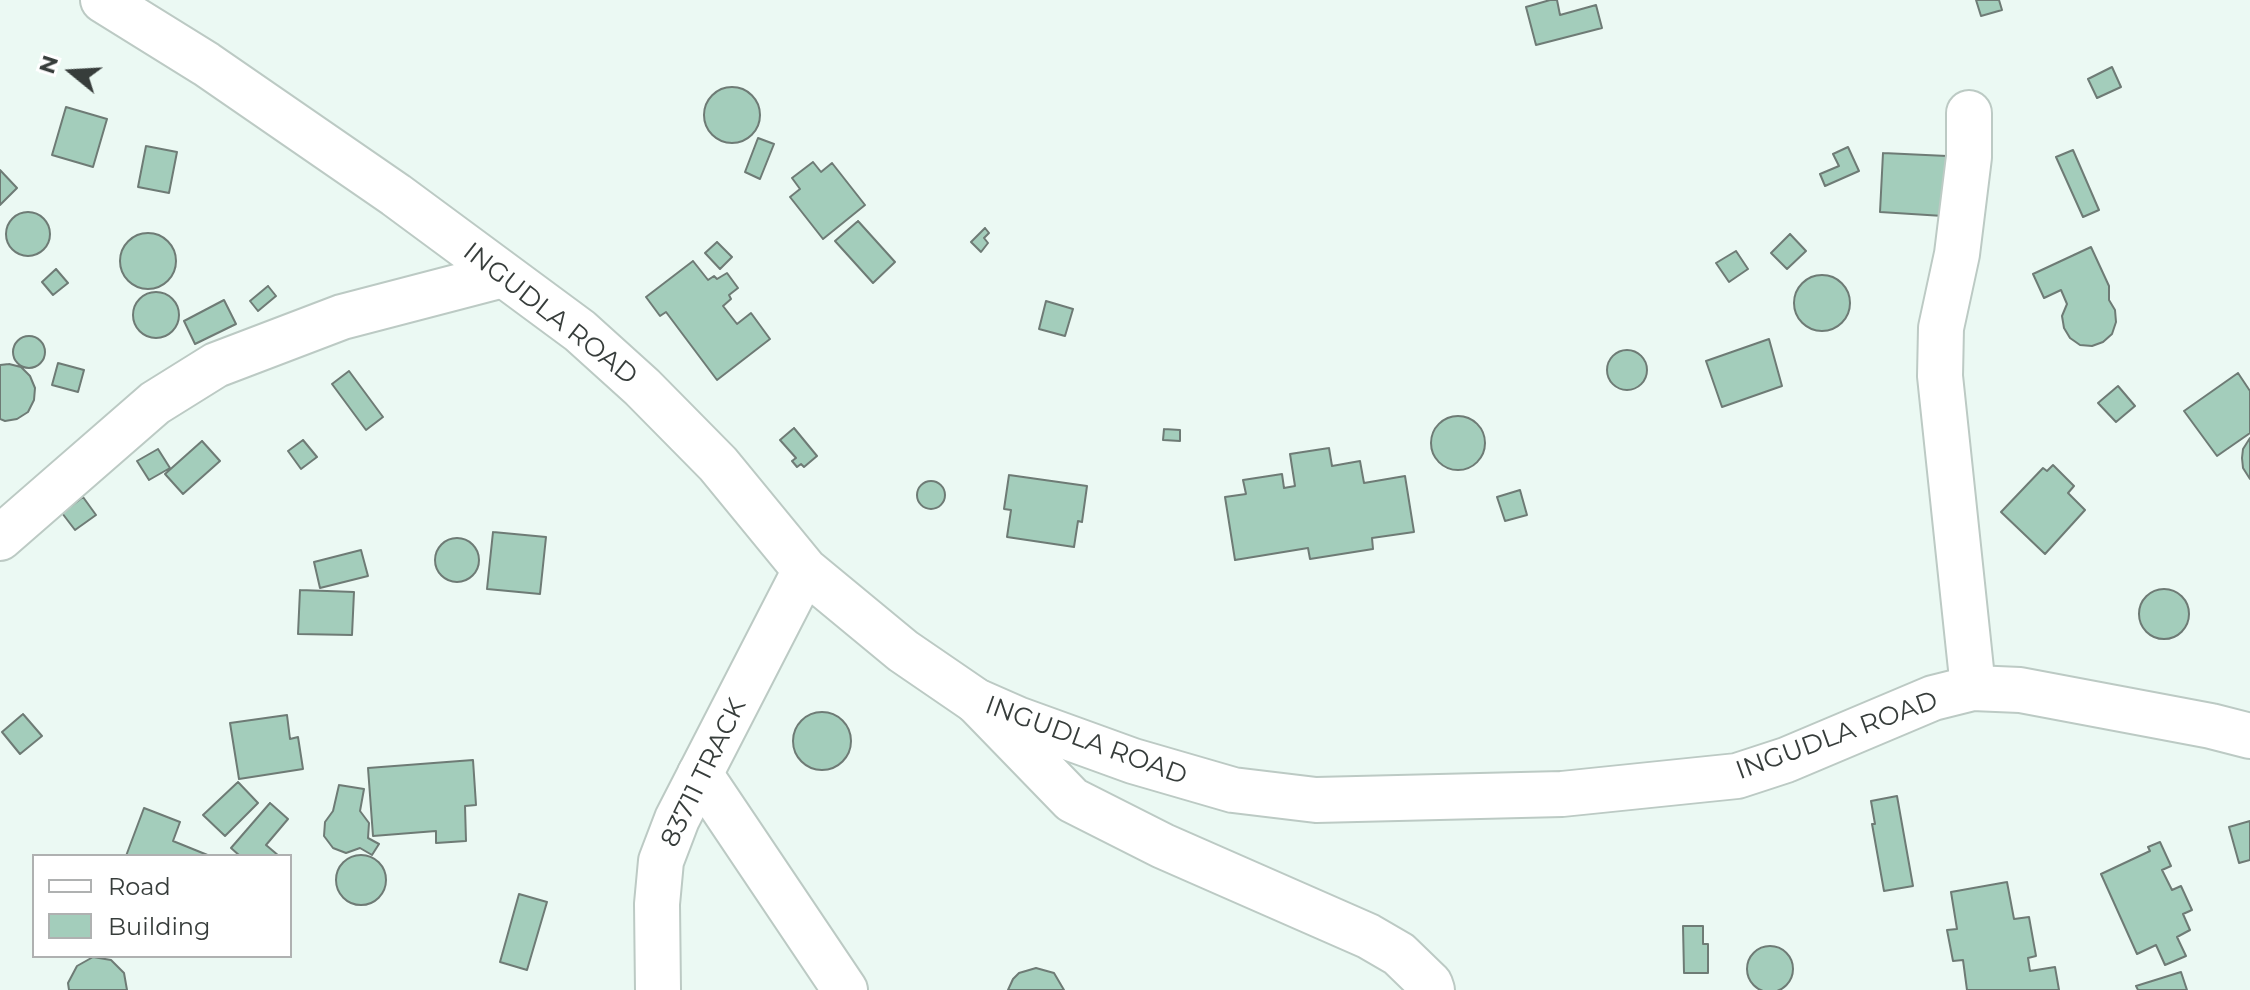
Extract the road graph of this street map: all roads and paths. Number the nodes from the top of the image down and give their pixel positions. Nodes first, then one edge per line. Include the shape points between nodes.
1 (103, 0) edge
2 (1969, 113) dead end
3 (503, 275) junction
4 (0, 538) edge
5 (805, 570) junction
6 (1973, 688) junction
7 (976, 701) junction
8 (2250, 736) edge
9 (700, 774) junction
10 (658, 990) edge
11 (845, 990) edge
12 (1432, 990) edge

1 - 3 street, INGUDLA ROAD via 396,195
2 - 6 street via 1969,157 1941,328 1940,376
3 - 4 street via 342,317 216,365 155,403
3 - 5 street, INGUDLA ROAD via 580,331 642,387 718,464
5 - 7 street, INGUDLA ROAD via 903,651
5 - 9 street, 83711 TRACK
6 - 7 street, INGUDLA ROAD via 1933,698 1737,776 1562,794 1441,799 1316,800 1233,790 1133,761
6 - 8 street, INGUDLA ROAD via 2020,690
7 - 12 street via 1072,800 1368,936 1399,954
9 - 10 street, 83711 TRACK via 661,861
9 - 11 street

